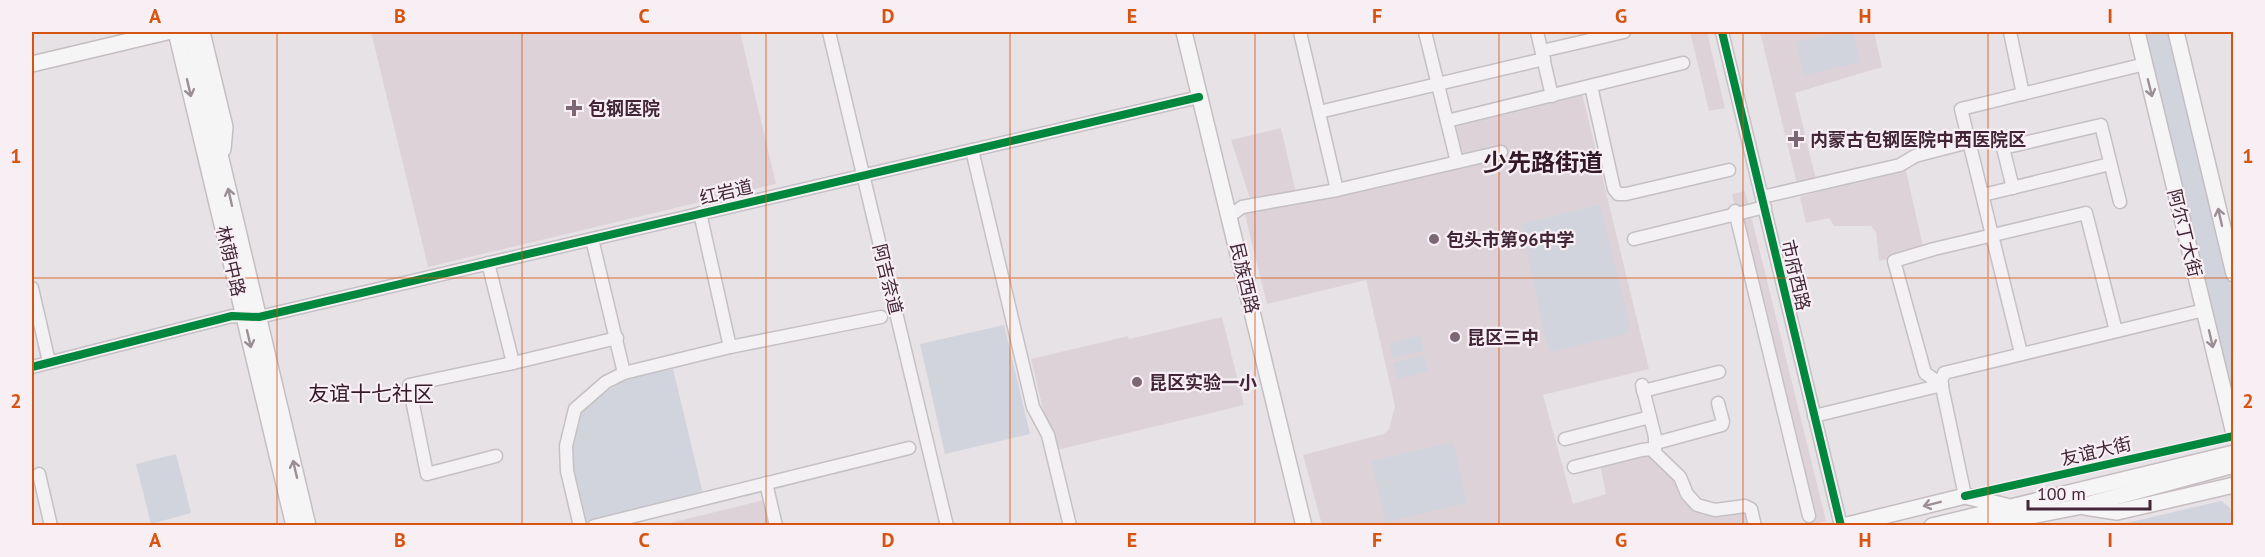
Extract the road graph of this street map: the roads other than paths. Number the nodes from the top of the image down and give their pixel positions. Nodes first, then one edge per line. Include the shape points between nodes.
1 (167, 32) edge
2 (176, 32) edge
3 (191, 32) edge
4 (202, 32) edge
5 (829, 32) edge
6 (1184, 32) edge
7 (1300, 32) edge
8 (1425, 32) edge
9 (1537, 32) edge
10 (1623, 32) edge
11 (1722, 32) edge
12 (2010, 32) edge
13 (2137, 32) edge
14 (2176, 32) edge
15 (135, 36) edge
16 (1543, 55) junction
17 (1683, 63) dead end
18 (32, 64) edge
19 (2145, 64) junction
20 (1438, 84) junction
21 (1591, 87) junction
22 (2023, 94) junction
23 (1552, 96) junction
24 (1199, 97) junction
25 (1318, 112) junction
26 (1447, 121) junction
27 (1970, 142) junction
28 (972, 150) junction
29 (1501, 152) dead end
30 (221, 160) junction
31 (1457, 162) junction
32 (2110, 164) junction
33 (1729, 170) dead end
34 (863, 175) junction
35 (2013, 188) junction
36 (1337, 190) junction
37 (1983, 195) junction
38 (1764, 202) junction
39 (2120, 202) dead end
40 (1735, 212) junction
41 (700, 213) junction
42 (1230, 216) junction
43 (1992, 235) junction
44 (592, 238) junction
45 (1634, 238) dead end
46 (488, 263) junction
47 (2234, 274) edge
48 (32, 288) edge
49 (2204, 310) junction
50 (251, 316) junction
51 (881, 317) dead end
52 (2116, 331) junction
53 (617, 338) junction
54 (730, 347) junction
55 (2021, 353) junction
56 (49, 363) junction
57 (513, 363) junction
58 (32, 367) edge
59 (1719, 372) dead end
60 (624, 373) junction
61 (1942, 385) junction
62 (1718, 403) dead end
63 (1815, 416) junction
64 (1650, 417) junction
65 (2234, 434) edge
66 (1565, 439) dead end
67 (1655, 447) junction
68 (909, 448) dead end
69 (2234, 453) edge
70 (496, 456) dead end
71 (2234, 465) edge
72 (1574, 467) dead end
73 (39, 474) dead end
74 (766, 483) junction
75 (2234, 485) edge
76 (1965, 496) junction
77 (2082, 506) junction
78 (2009, 507) junction
79 (1809, 516) dead end
80 (51, 525) edge
81 (294, 525) edge
82 (308, 525) edge
83 (580, 525) edge
84 (594, 525) edge
85 (776, 525) edge
86 (947, 525) edge
87 (1070, 525) edge
88 (1304, 525) edge
89 (1755, 525) edge
90 (1842, 525) edge
91 (1932, 525) edge
92 (1980, 525) edge

1 - 15 main road
2 -> 50 main road, 林荫中路
3 - 30 main road, 林荫中路
4 - 30 main road via 225,127
5 - 34 street, 阿吉奈道
6 - 24 main road, 民族西路
7 - 25 street
8 - 20 street
9 - 16 street
10 - 16 street
11 - 38 street, 市府西路
12 - 22 street
13 - 19 main road, 阿尔丁大街
47 -> 14 main road, 阿尔丁大街
15 - 18 main road
16 - 20 street
16 - 23 street
17 - 21 street
19 - 22 street
19 -> 49 main road, 阿尔丁大街
20 - 25 street
20 - 26 street
21 - 23 street
21 - 33 street via 1616,193
22 - 27 street via 1961,109
23 - 26 street
24 - 28 street, 红岩道
24 - 42 main road, 民族西路
25 - 36 street
26 - 31 street
27 - 37 street
27 - 38 street
28 - 34 street, 红岩道
28 - 87 street via 1033,407 1048,435
29 - 31 street
50 -> 30 main road, 林荫中路
31 - 36 street
32 - 35 street
32 - 35 street via 2101,125 2003,148
32 - 39 street
34 - 41 street, 红岩道
34 - 86 street, 阿吉奈道
35 - 37 street
36 - 42 street via 1242,207
37 - 43 street
38 - 40 street
38 - 63 street, 市府西路
40 - 45 street
40 - 79 street
41 - 44 street, 红岩道
41 - 54 street
42 - 88 main road, 民族西路
43 - 52 street via 2086,213
43 - 55 street
43 - 61 street via 1894,261 1925,373
44 - 46 street, 红岩道
44 - 53 street
46 - 50 street, 红岩道
46 - 57 street
48 - 56 street
49 - 52 street
49 -> 65 main road, 阿尔丁大街
50 - 56 street, 红岩道 via 232,316
50 -> 81 main road, 林荫中路
82 -> 50 main road, 林荫中路
51 - 54 street
52 - 55 street
53 - 57 street
53 - 60 street
54 - 60 street
55 - 61 street via 1947,371 1942,376
56 - 58 street, 红岩道
57 - 70 street via 409,385 427,474
59 - 64 street via 1642,387
60 - 83 street via 606,382 575,409 566,446 567,471
61 - 63 street
61 - 76 street
62 - 67 street via 1722,425
63 - 90 street, 市府西路
64 - 66 street
64 - 67 street
67 - 72 street
67 - 89 street via 1697,505 1715,510 1745,506
68 - 74 street
69 - 78 main road, 友谊大街
71 - 77 main road
73 - 80 street
74 - 84 street
74 - 85 street
75 - 77 main road via 2117,512
76 - 78 main road
76 -> 90 main road
77 - 92 main road
78 - 91 main road, 友谊大街

